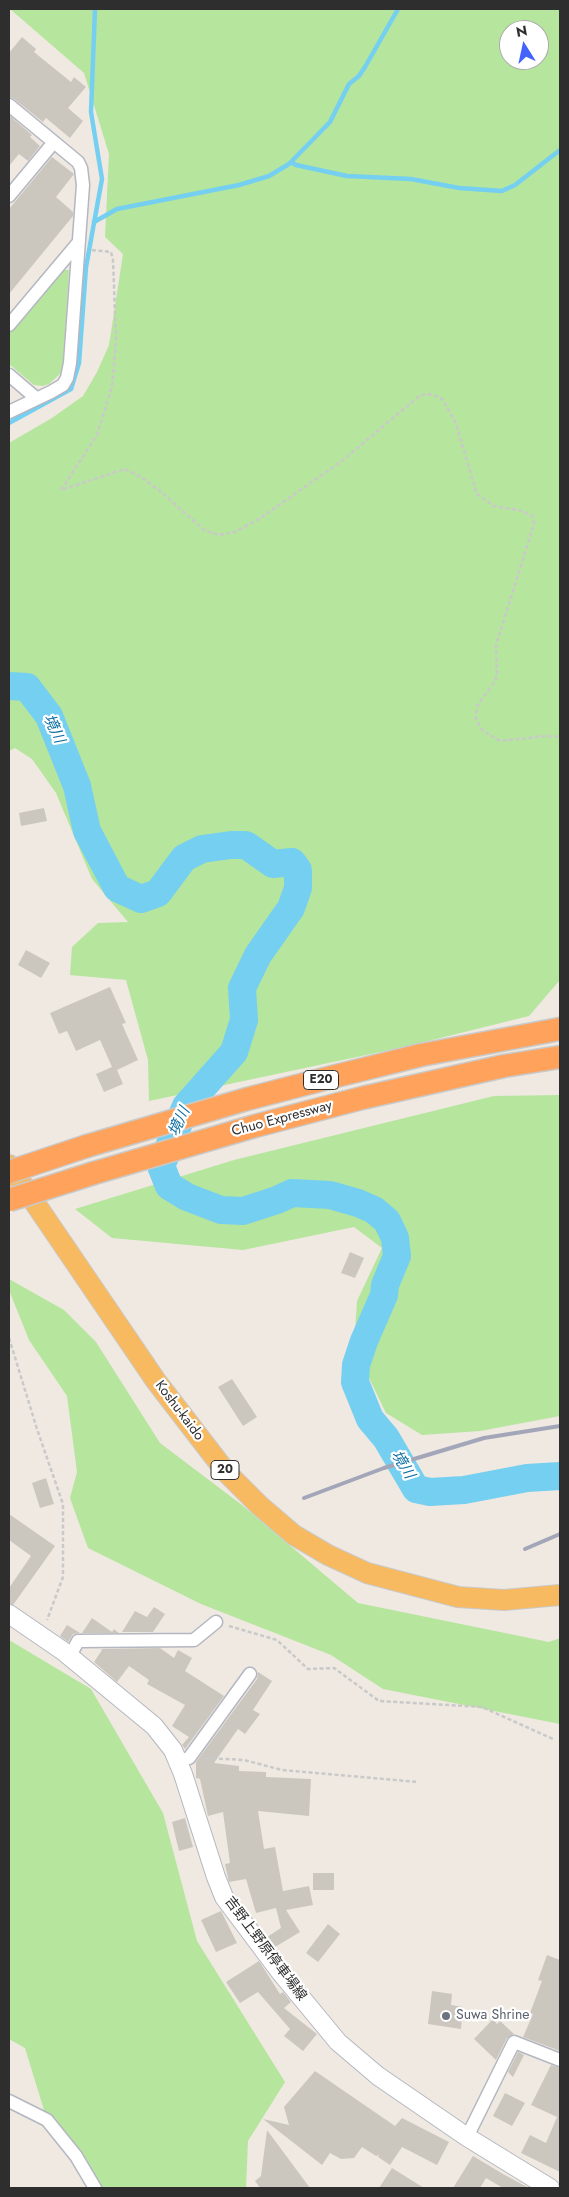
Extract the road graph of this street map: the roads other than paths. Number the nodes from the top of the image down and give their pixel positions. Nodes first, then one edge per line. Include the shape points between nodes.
1 (9, 105) edge
2 (54, 142) junction
3 (9, 196) edge
4 (78, 244) junction
5 (9, 325) edge
6 (9, 375) edge
7 (36, 398) junction
8 (9, 412) edge
9 (560, 1029) edge
10 (560, 1057) edge
11 (9, 1165) edge
12 (9, 1172) edge
13 (9, 1200) edge
14 (560, 1595) edge
15 (9, 1614) edge
16 (216, 1622) road end
17 (70, 1656) junction
18 (250, 1674) dead end
19 (183, 1759) junction
20 (560, 2060) edge
21 (9, 2101) edge
22 (466, 2137) junction
23 (94, 2188) edge
24 (550, 2188) edge

1 - 2 street
2 - 3 street
2 - 4 street via 81,168
4 - 5 street
4 - 7 street via 67,378 62,385
6 - 7 street
7 - 8 street
9 - 12 highway, Chuo Expressway / E20, bridge via 421,1055 336,1076 115,1138
10 - 13 highway, Chuo Expressway / E20, bridge via 504,1066 362,1098 255,1126
11 - 14 highway, Koshu-kaido / 20 via 156,1381 226,1472 294,1535 367,1573 458,1597 504,1600
15 - 17 main road, 吉野上野原停車場線
16 - 17 street via 194,1640 78,1641
17 - 19 main road, 吉野上野原停車場線 via 154,1726
18 - 19 street
19 - 22 main road, 吉野上野原停車場線 via 224,1896 281,1973 338,2042 378,2076
20 - 22 street via 514,2042
21 - 23 street via 47,2120 76,2156
22 - 24 main road, 吉野上野原停車場線

